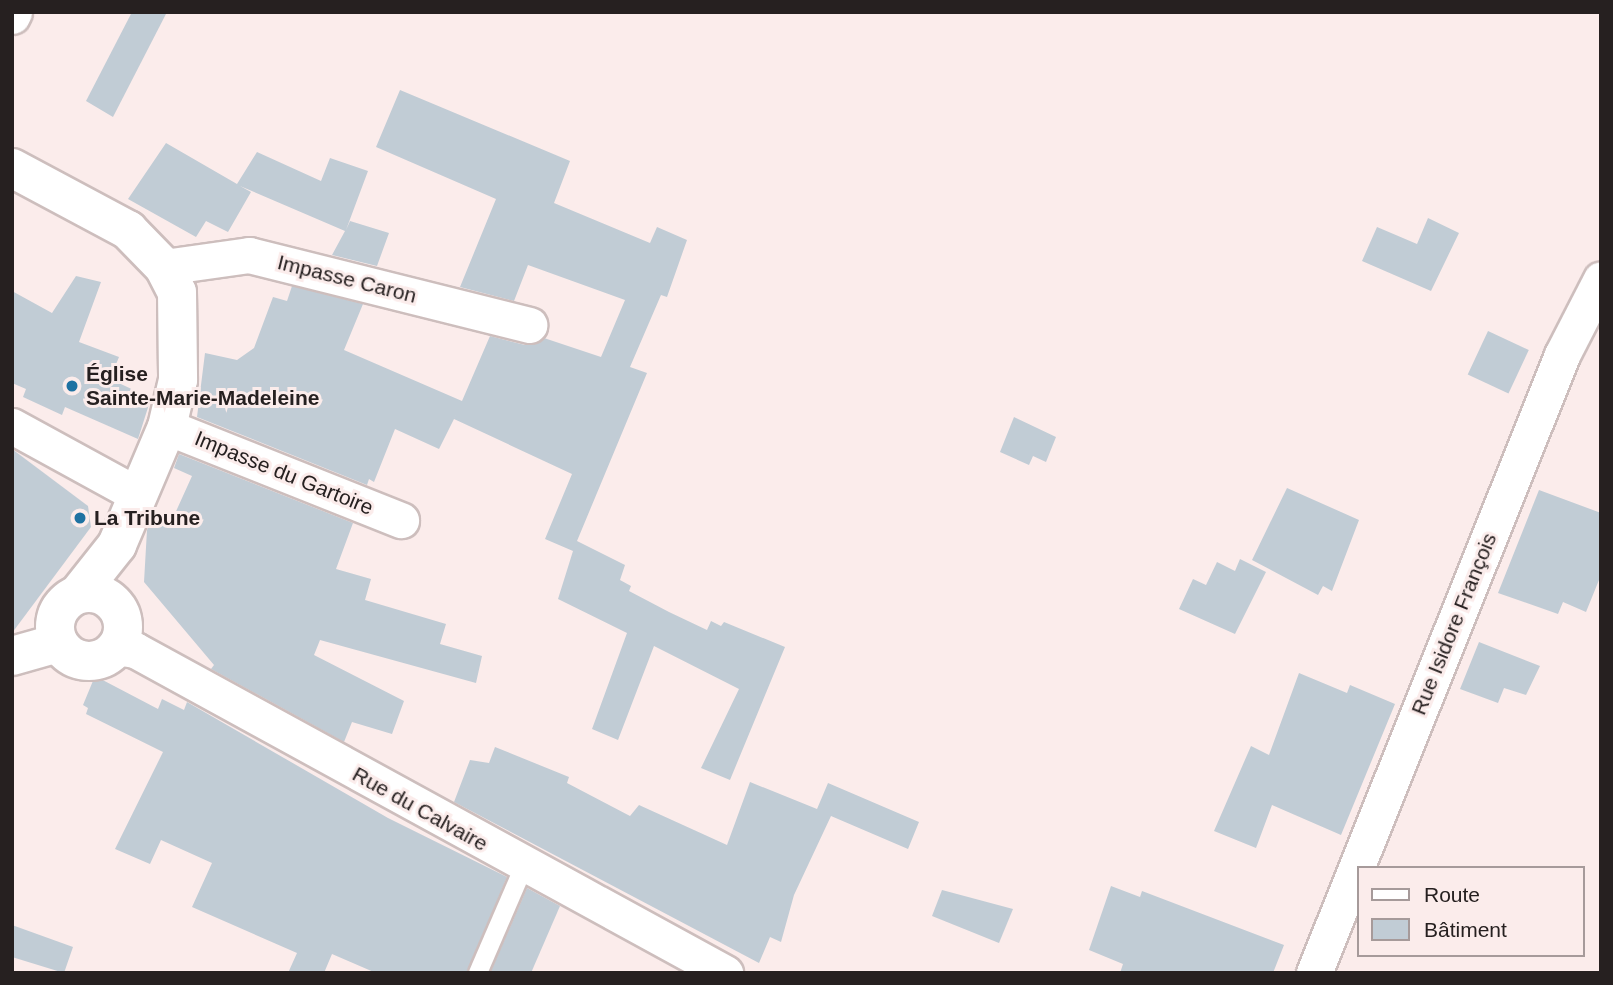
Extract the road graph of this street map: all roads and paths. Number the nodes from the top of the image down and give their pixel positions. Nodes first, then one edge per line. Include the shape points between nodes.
1 (12, 167) edge
2 (164, 267) junction
3 (1601, 279) edge
4 (529, 325) dead end
5 (12, 426) edge
6 (167, 428) junction
7 (138, 495) junction
8 (401, 520) dead end
9 (117, 545) junction
10 (79, 593) junction
11 (118, 630) junction
12 (58, 643) junction
13 (12, 656) edge
14 (524, 866) junction
15 (478, 973) edge
16 (724, 973) edge
17 (1314, 973) edge

1 - 2 street via 128,230
2 - 4 street, Impasse Caron via 249,255
2 - 6 street via 177,292 181,317 178,380
3 - 17 street, Rue Isidore François via 1562,355
5 - 7 street
6 - 7 street
6 - 8 street, Impasse du Gartoire
7 - 9 street
9 - 10 street
9 - 11 street
10 - 11 street via 103,595
10 - 12 street via 60,608 54,632
11 - 12 street via 93,661 80,660
11 - 14 street, Rue du Calvaire via 135,650
12 - 13 street
14 - 15 lane
14 - 16 street, Rue du Calvaire

